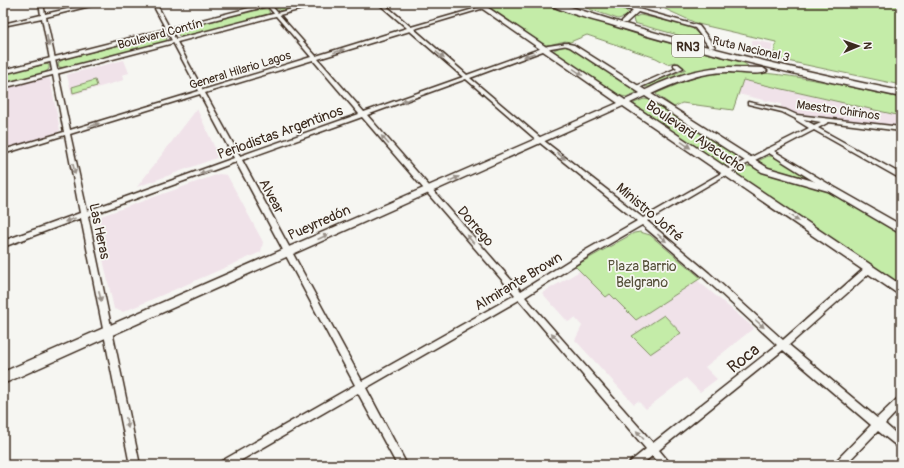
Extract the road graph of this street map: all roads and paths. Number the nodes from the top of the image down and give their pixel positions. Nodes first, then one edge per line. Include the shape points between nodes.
1 (41, 3) edge
2 (100, 3) edge
3 (154, 3) edge
4 (322, 3) edge
5 (380, 3) edge
6 (552, 3) edge
7 (567, 3) edge
8 (610, 3) edge
9 (271, 4) edge
10 (480, 5) edge
11 (636, 11) junction
12 (277, 15) junction
13 (43, 16) junction
14 (624, 22) junction
15 (3, 25) edge
16 (410, 30) junction
17 (170, 31) junction
18 (175, 42) junction
19 (566, 44) joint
20 (712, 46) junction
21 (545, 49) junction
22 (314, 58) junction
23 (52, 60) junction
24 (676, 65) dead end
25 (3, 72) edge
26 (55, 73) junction
27 (467, 78) junction
28 (827, 78) junction
29 (3, 86) edge
30 (637, 87) junction
31 (901, 88) edge
32 (201, 92) junction
33 (646, 93) junction
34 (901, 94) edge
35 (750, 102) dead end
36 (624, 103) junction
37 (364, 115) junction
38 (796, 117) junction
39 (827, 121) junction
40 (813, 127) junction
41 (899, 130) edge
42 (67, 133) junction
43 (541, 141) junction
44 (768, 150) junction
45 (3, 152) edge
46 (238, 160) junction
47 (749, 160) junction
48 (727, 172) junction
49 (901, 177) edge
50 (832, 189) junction
51 (428, 190) junction
52 (84, 215) junction
53 (642, 221) junction
54 (901, 230) edge
55 (3, 244) edge
56 (287, 252) junction
57 (869, 269) junction
58 (901, 291) edge
59 (520, 296) junction
60 (108, 332) junction
61 (783, 345) junction
62 (3, 378) edge
63 (360, 387) junction
64 (901, 401) edge
65 (878, 425) junction
66 (901, 444) edge
67 (652, 450) junction
68 (135, 465) edge
69 (223, 465) edge
70 (402, 465) edge
71 (633, 465) edge
72 (666, 465) edge
73 (838, 465) edge

1 - 13 street, Las Heras
2 - 13 street
3 - 17 street, Alvear
4 - 12 main road, Boulevard Contín
5 - 16 street, Ministro Jofré
6 - 28 highway, Ruta Nacional 3 / RN3 via 678,44
7 - 14 highway, Ruta Nacional 3 / RN3
8 - 11 street
9 - 12 street, Dorrego
9 - 17 main road, Boulevard Contín
10 - 16 street, General Hilario Lagos
10 - 21 main road, Boulevard Ayacucho
11 - 14 street
11 - 20 street via 697,27
12 - 18 main road, Boulevard Contín
12 - 22 street, Dorrego
13 - 15 street
13 -> 23 street, Las Heras
14 - 20 highway, Ruta Nacional 3 / RN3
22 -> 16 street, General Hilario Lagos
16 -> 27 street, Ministro Jofré
17 - 18 street, Alvear
17 - 23 main road, Boulevard Contín
18 - 26 main road, Boulevard Contín
18 - 32 street, Alvear
19 - 21 street, Periodistas Argentinos
19 - 30 main road, Boulevard Ayacucho
20 - 31 highway, Ruta Nacional 3 / RN3
21 -> 27 street, Periodistas Argentinos
21 -> 36 main road, Boulevard Ayacucho
22 - 32 street, General Hilario Lagos
22 - 37 street, Dorrego
23 - 25 main road, Boulevard Contín
23 - 26 street, Las Heras
24 - 30 street via 681,68
26 - 29 main road, Boulevard Contín
26 - 42 street, Las Heras
27 -> 37 street, Periodistas Argentinos
27 - 43 street, Ministro Jofré
28 - 33 highway via 748,70 721,70 695,74
28 - 34 highway, Ruta Nacional 3 / RN3
30 - 33 main road, Boulevard Ayacucho
42 -> 32 street, General Hilario Lagos
32 - 46 street, Alvear
33 - 36 main road, Pueyrredón
33 - 47 main road, Boulevard Ayacucho
35 - 38 street, Maestro Chirinos
36 - 43 main road, Pueyrredón
36 -> 48 main road, Boulevard Ayacucho
37 - 46 street, Periodistas Argentinos
51 -> 37 street, Dorrego
38 - 39 street, Maestro Chirinos
38 - 40 street
39 - 40 street, Almirante Brown
39 - 41 street, Maestro Chirinos
40 - 44 street, Almirante Brown
40 - 49 street
42 - 45 street, General Hilario Lagos
42 -> 52 street, Las Heras
51 -> 43 main road, Pueyrredón
43 -> 53 street, Ministro Jofré
44 - 47 street, Almirante Brown
44 - 50 street, Boulevard Ayacucho
46 -> 52 street, Periodistas Argentinos
46 - 56 street, Alvear
47 - 48 street, Almirante Brown
47 - 50 main road, Boulevard Ayacucho via 765,170
48 - 53 street, Almirante Brown
48 -> 57 main road, Boulevard Ayacucho
50 - 54 main road, Boulevard Ayacucho
56 -> 51 main road, Pueyrredón
59 -> 51 street, Dorrego
52 -> 55 street, Periodistas Argentinos
52 -> 60 street, Las Heras
53 - 59 street, Almirante Brown
53 -> 61 street, Ministro Jofré
56 - 60 main road, Pueyrredón
56 - 63 street, Alvear
57 - 58 main road, Boulevard Ayacucho
57 - 61 street, Roca
59 - 63 street, Almirante Brown
67 -> 59 street, Dorrego
60 - 62 main road, Pueyrredón
60 -> 68 street, Las Heras
61 - 65 street, Ministro Jofré
61 - 67 street, Roca
63 - 69 street, Almirante Brown
63 - 70 street, Alvear
64 - 65 street
65 - 66 street, Ministro Jofré
65 - 73 street
67 - 71 street, Roca
67 - 72 street, Dorrego

